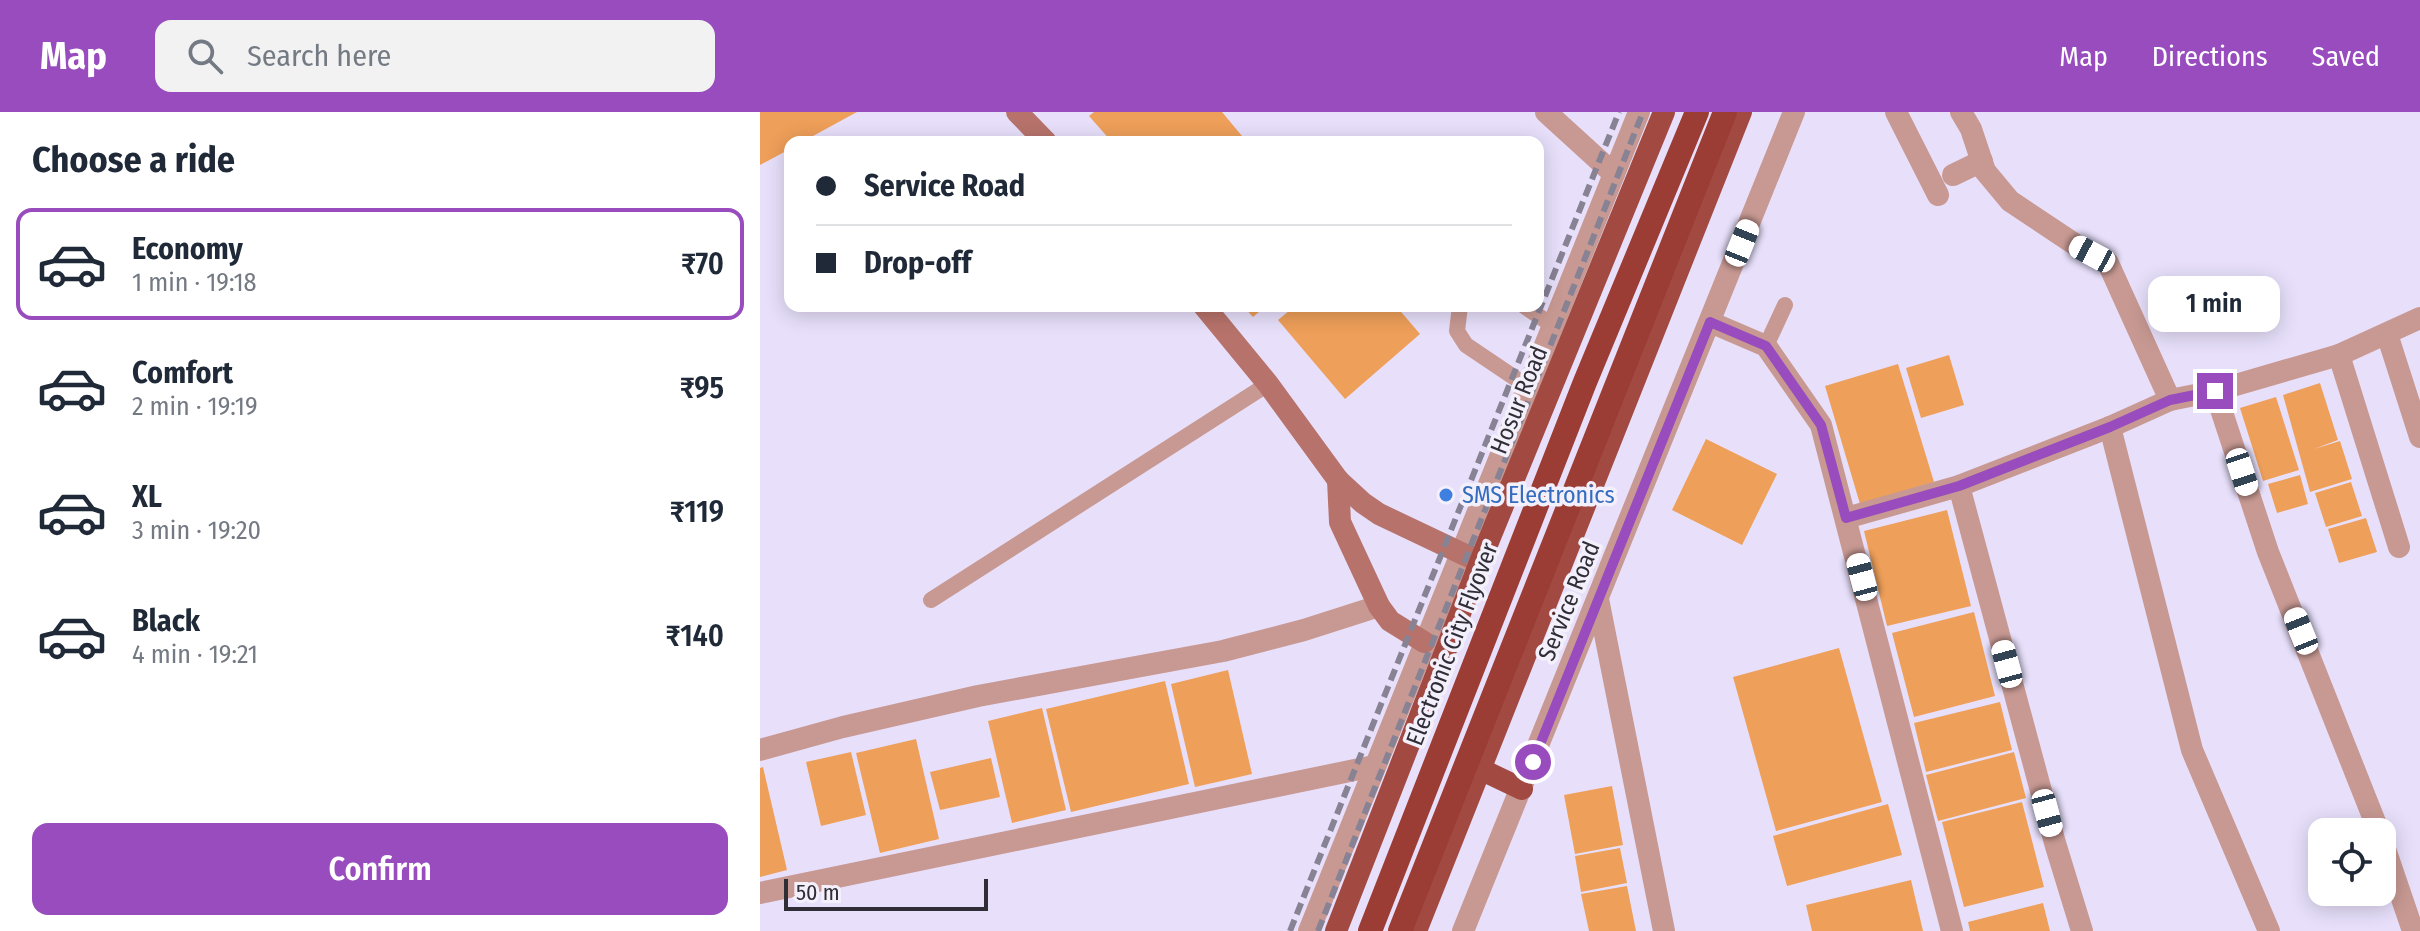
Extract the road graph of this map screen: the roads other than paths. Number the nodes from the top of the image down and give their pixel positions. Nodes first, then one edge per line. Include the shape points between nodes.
1 (1017, 112) edge
2 (1546, 112) edge
3 (1639, 112) edge
4 (1664, 112) edge
5 (1697, 112) edge
6 (1725, 112) edge
7 (1741, 112) edge
8 (1794, 112) edge
9 (1896, 112) edge
10 (1961, 112) edge
11 (1040, 136) edge
12 (1982, 161) junction
13 (1614, 174) junction
14 (1953, 175) dead end
15 (1938, 195) dead end
16 (1785, 305) dead end
17 (1209, 312) edge
18 (1459, 312) edge
19 (1533, 312) edge
20 (2420, 318) edge
21 (1710, 322) junction
22 (1552, 325) junction
23 (2387, 334) junction
24 (1766, 346) junction
25 (2339, 355) junction
26 (1268, 384) junction
27 (1527, 386) junction
28 (2215, 391) junction
29 (2170, 400) junction
30 (2110, 427) junction
31 (2420, 437) edge
32 (1338, 480) junction
33 (1959, 486) junction
34 (1846, 518) junction
35 (2399, 547) dead end
36 (1471, 558) junction
37 (1598, 599) junction
38 (931, 600) dead end
39 (1379, 606) junction
40 (1424, 642) junction
41 (760, 750) edge
42 (1374, 766) junction
43 (1480, 769) junction
44 (1522, 789) junction
45 (2374, 818) edge
46 (2396, 881) edge
47 (760, 893) edge
48 (1309, 931) edge
49 (1336, 931) edge
50 (1370, 931) edge
51 (1400, 931) edge
52 (1416, 931) edge
53 (1463, 931) edge
54 (1664, 931) edge
55 (1952, 931) edge
56 (2082, 931) edge
57 (2269, 931) edge
58 (2413, 931) edge

1 - 11 main road
2 - 13 street
3 - 13 street
4 - 36 highway, Hosur Road
5 - 50 highway, Electronic City Flyover via 1573,410
6 - 51 highway
7 - 43 highway
8 - 21 street, Service Road
9 - 15 street
10 - 12 street
12 - 14 street
12 - 29 street via 2010,201 2108,263
13 - 22 street
16 - 24 lane
17 - 26 main road
18 - 27 lane via 1457,331 1466,345
19 - 22 lane
20 - 23 street
21 - 24 street
21 - 37 street, Service Road
22 - 27 street
23 - 25 street
23 - 31 street
24 - 34 street via 1821,425
25 - 28 street
25 - 35 street
26 - 32 main road
26 - 38 lane
27 - 36 street
28 - 29 street
28 - 45 street via 2268,552
29 - 30 street
30 - 33 street
30 - 57 street via 2192,750
32 - 36 main road via 1379,514
32 - 39 main road via 1340,522
33 - 34 street
33 - 56 street
34 - 55 street
36 - 40 street
36 - 49 highway, Hosur Road
37 - 44 street, Service Road
37 - 54 street
39 - 40 main road via 1390,621
39 - 41 street via 1223,651 978,696
40 - 42 street
42 - 47 street
42 - 48 street
43 - 44 highway
43 - 52 highway
44 - 53 street, Service Road
46 - 58 street

